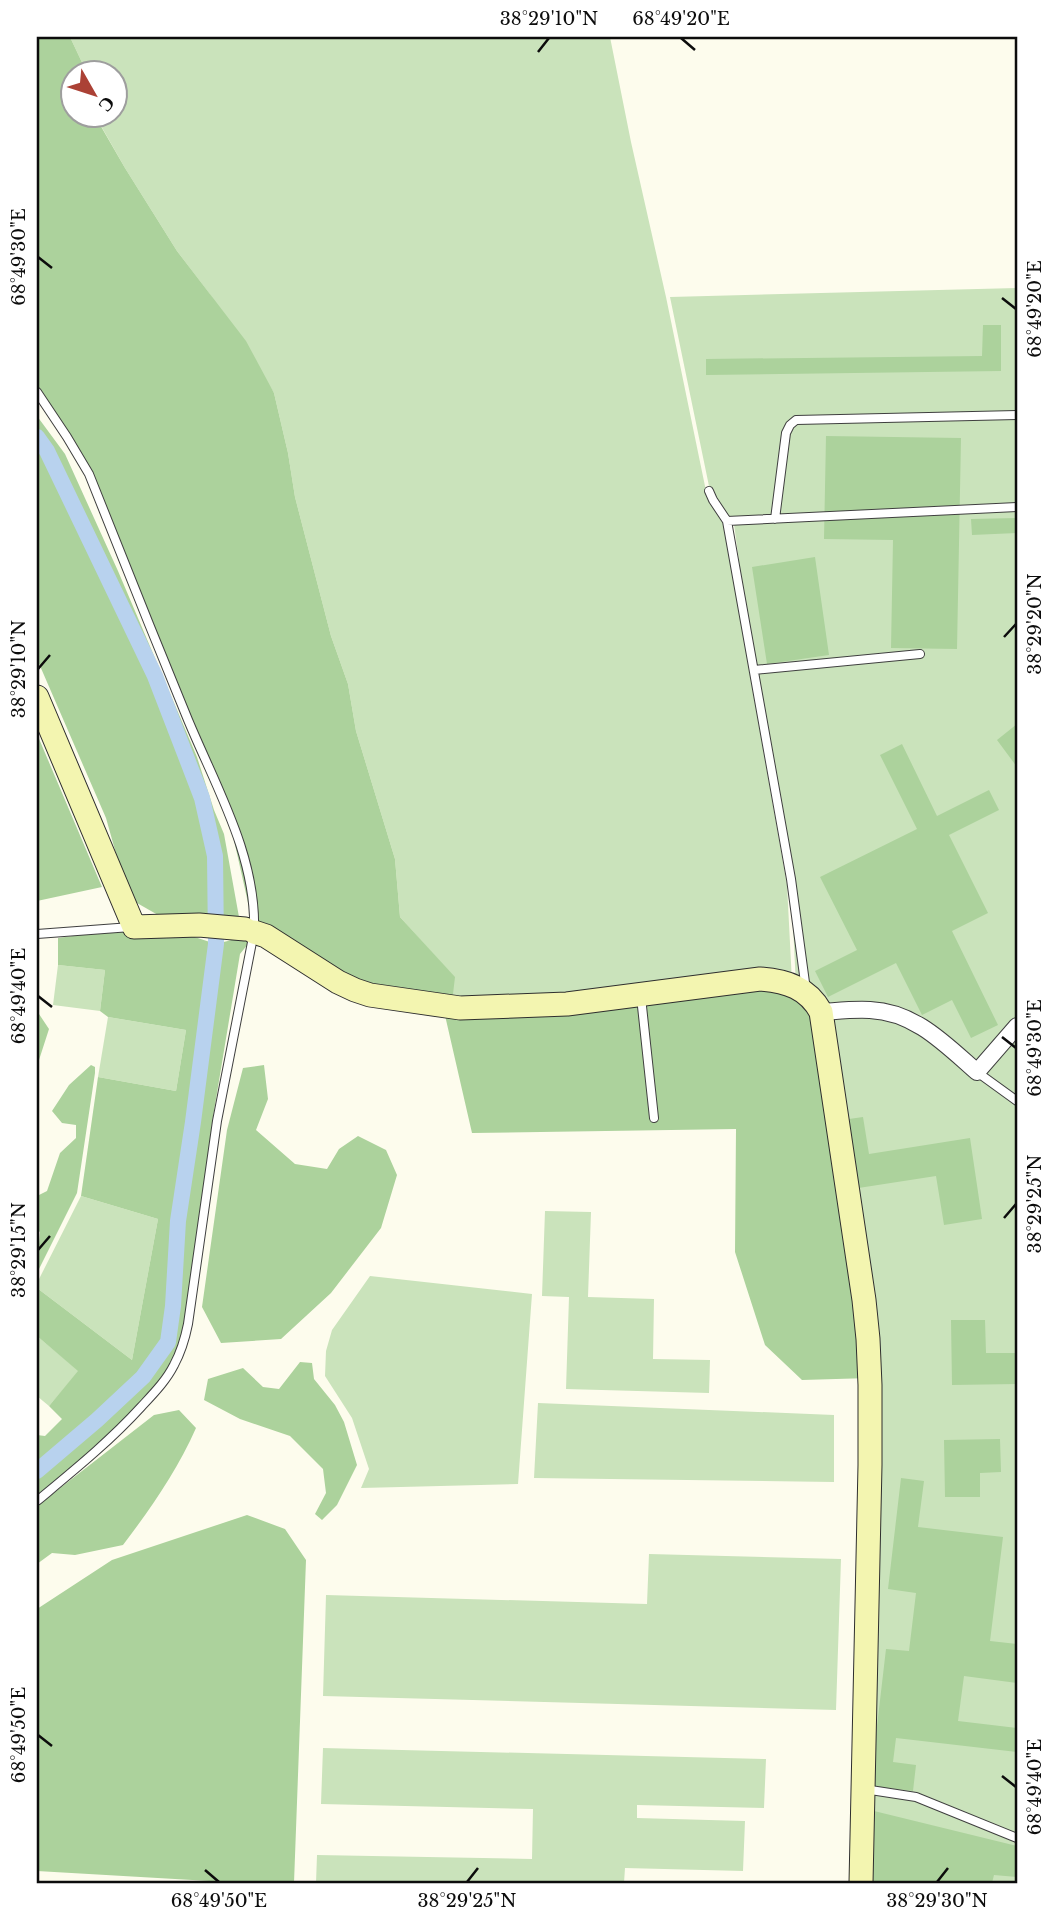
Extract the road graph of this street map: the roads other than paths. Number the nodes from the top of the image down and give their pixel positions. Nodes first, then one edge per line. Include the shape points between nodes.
1 (37, 392) edge
2 (1017, 415) edge
3 (709, 491) dead end
4 (1017, 507) edge
5 (775, 519) junction
6 (727, 521) junction
7 (920, 653) dead end
8 (754, 670) junction
9 (37, 697) edge
10 (134, 927) junction
11 (249, 930) junction
12 (37, 934) edge
13 (807, 993) junction
14 (641, 994) junction
15 (821, 1012) junction
16 (1017, 1026) edge
17 (977, 1072) junction
18 (1017, 1101) edge
19 (654, 1118) dead end
20 (37, 1501) edge
21 (862, 1789) junction
22 (1017, 1838) edge
23 (861, 1883) edge

1 - 11 lane via 89,474 236,831 255,914
2 - 5 lane via 796,420 786,433
3 - 6 lane
4 - 5 lane
5 - 6 lane
6 - 8 lane
7 - 8 lane
8 - 13 lane via 792,879
9 - 10 street
10 - 11 street via 199,925
10 - 12 lane
11 - 14 street via 338,982 370,995 460,1008 567,1004
11 - 20 lane via 183,1347 161,1385 120,1429
13 - 14 street via 790,983 761,979
13 - 15 street
14 - 19 lane
15 - 17 street via 871,1010 921,1024
15 - 21 street via 868,1339
16 - 17 street
17 - 18 lane
21 - 22 lane via 916,1797
21 - 23 street

